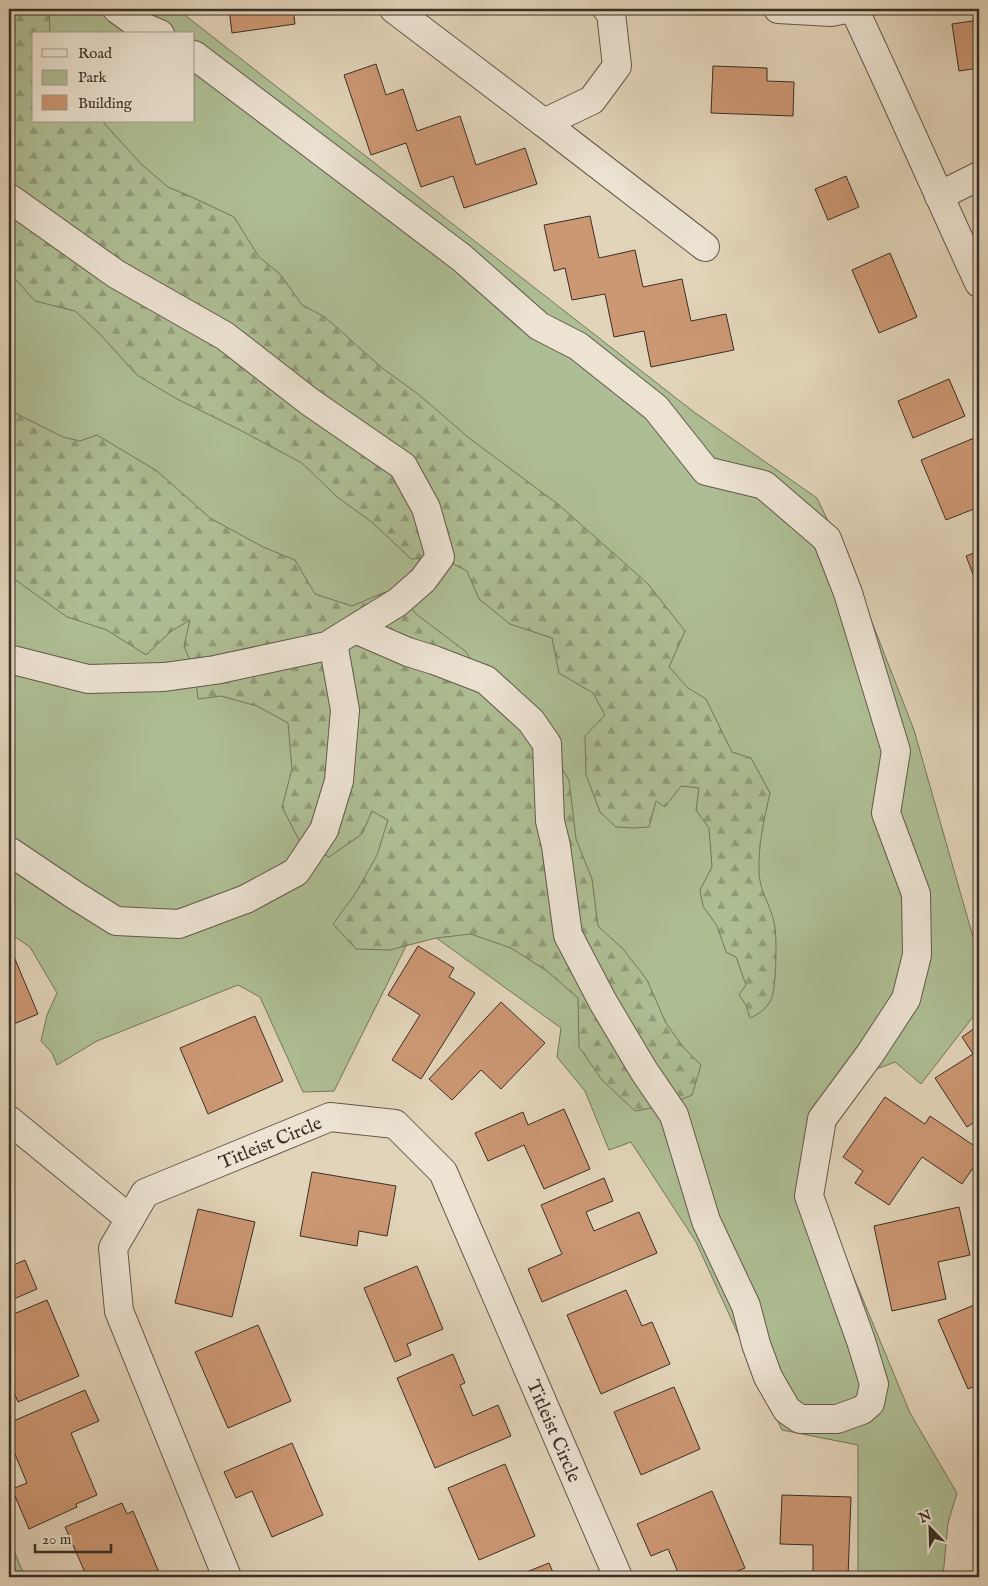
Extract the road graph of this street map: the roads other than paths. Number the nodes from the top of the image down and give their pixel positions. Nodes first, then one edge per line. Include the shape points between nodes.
1 (117, 9) edge
2 (394, 9) edge
3 (608, 9) edge
4 (778, 9) edge
5 (847, 9) edge
6 (854, 9) edge
7 (155, 32) edge
8 (195, 56) edge
9 (544, 123) junction
10 (979, 176) edge
11 (939, 196) junction
12 (9, 198) edge
13 (705, 248) dead end
14 (979, 283) edge
15 (344, 636) junction
16 (9, 659) edge
17 (9, 850) edge
18 (9, 1120) edge
19 (130, 1219) junction
20 (227, 1577) edge
21 (618, 1577) edge

1 - 7 street
2 - 9 street
3 - 9 street via 617,66 592,100
4 - 5 street via 831,12
6 - 11 street
8 - 15 street via 462,258 538,326 578,346 656,408 706,471 764,486 828,539 848,593 896,751 886,813 916,894 917,955 906,999 822,1119 809,1196 874,1384 870,1403 862,1410 837,1419 800,1419 787,1410 768,1377 746,1306 706,1221 674,1115 603,1002 568,935 550,821 547,744 531,721 486,680 434,660
9 - 13 street
10 - 11 street
11 - 14 street
12 - 15 street via 116,274 225,336 310,402 403,466 426,508 440,557 422,580 398,602
15 - 16 street via 327,646 215,670 164,677 88,678
15 - 17 street via 345,710 339,781 324,830 296,872 246,899 179,924 116,921
18 - 19 street
19 - 20 street, Titleist Circle via 113,1248 119,1311
19 - 21 street, Titleist Circle via 145,1193 330,1117 395,1124 443,1172

